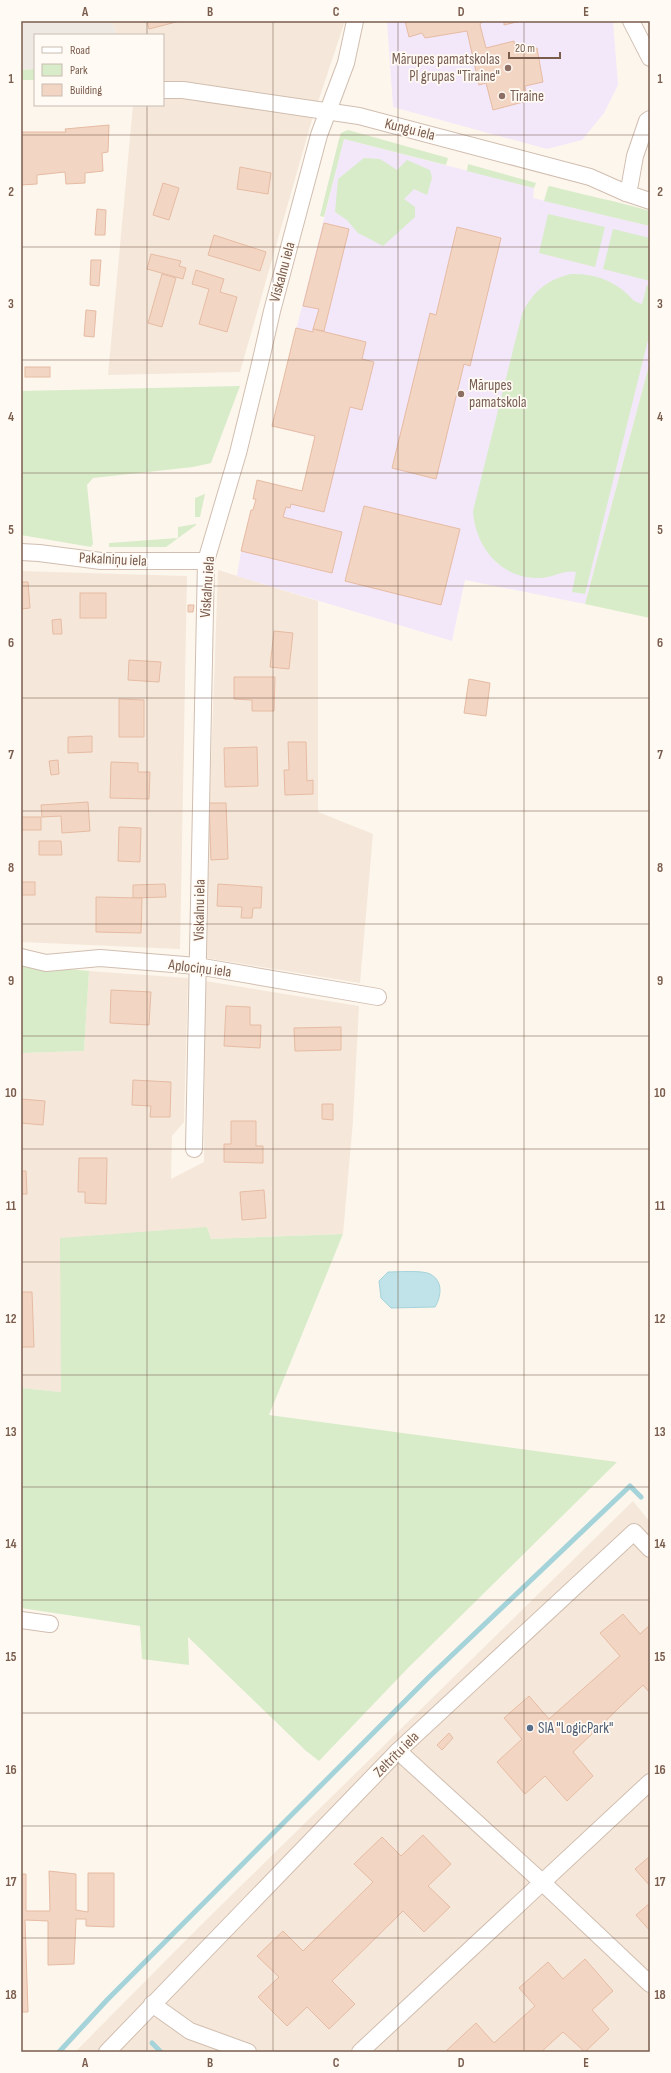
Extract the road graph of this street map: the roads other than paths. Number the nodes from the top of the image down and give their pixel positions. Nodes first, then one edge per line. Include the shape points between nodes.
1 (355, 21) edge
2 (631, 21) edge
3 (650, 58) edge
4 (164, 90) edge
5 (328, 112) junction
6 (650, 119) edge
7 (626, 193) junction
8 (650, 201) edge
9 (21, 552) edge
10 (206, 561) junction
11 (21, 957) edge
12 (198, 966) junction
13 (378, 997) dead end
14 (194, 1149) dead end
15 (650, 1549) edge
16 (21, 1620) edge
17 (50, 1624) dead end
18 (398, 1752) junction
19 (650, 1782) edge
20 (543, 1883) junction
21 (650, 1984) edge
22 (152, 2004) junction
23 (107, 2052) edge
24 (248, 2052) edge
25 (360, 2052) edge

1 - 5 street, Viskalnu iela via 346,63
2 - 3 street
4 - 5 street, Kungu iela via 183,90
5 - 7 street, Kungu iela via 373,120 590,176
5 - 10 street, Viskalnu iela via 319,135 272,311 238,453
6 - 7 street via 635,156
7 - 8 street, Kungu iela
9 - 10 street, Pakalniņu iela via 101,560
10 - 12 street, Viskalnu iela
11 - 12 street, Aplociņu iela via 46,964 100,958
12 - 13 street, Aplociņu iela
12 - 14 street, Viskalnu iela
15 - 18 street, Zeltrītu iela via 634,1532
16 - 17 street
18 - 20 street
18 - 22 street, Zeltrītu iela
19 - 20 street
20 - 21 street
20 - 25 street
22 - 23 street, Zeltrītu iela
22 - 24 street via 190,2031

